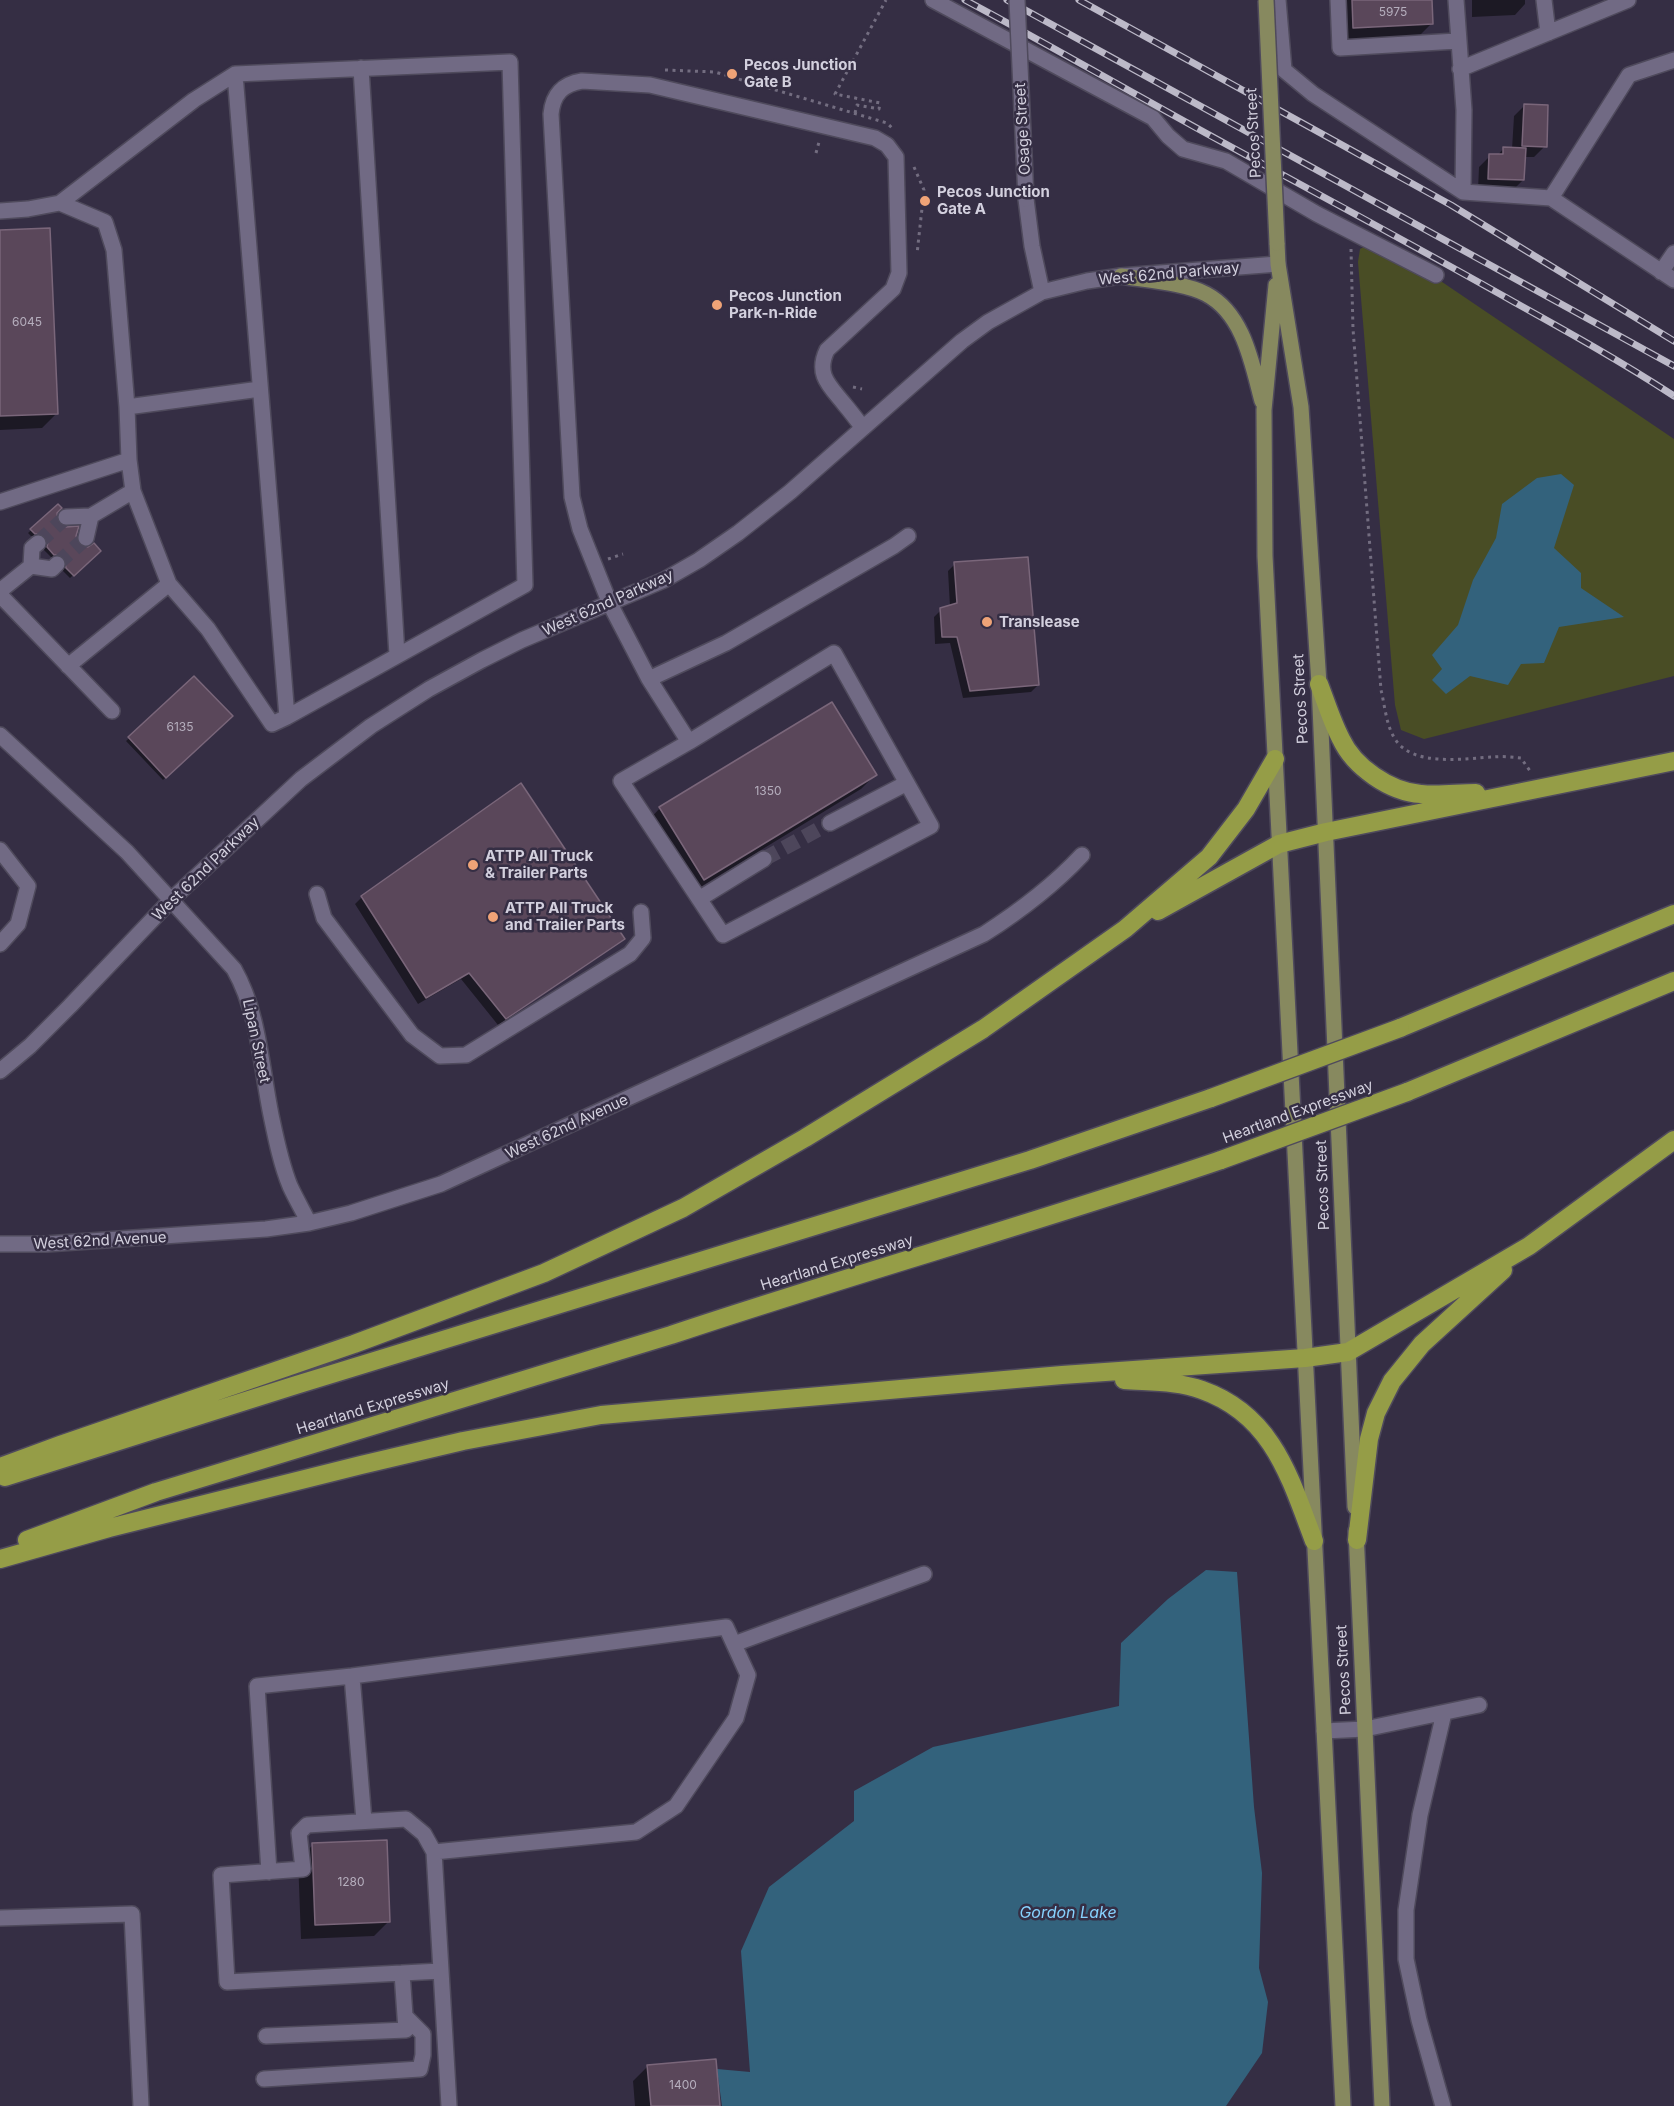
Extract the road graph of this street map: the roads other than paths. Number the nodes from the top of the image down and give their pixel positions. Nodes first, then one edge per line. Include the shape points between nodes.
1 (933, 0) edge
2 (1017, 0) edge
3 (1266, 0) edge
4 (1278, 0) edge
5 (1338, 0) edge
6 (1456, 0) edge
7 (1544, 0) edge
8 (1628, 0) edge
9 (1548, 33) junction
10 (1457, 41) junction
11 (1674, 60) edge
12 (361, 68) junction
13 (1460, 69) junction
14 (234, 74) junction
15 (1463, 192) junction
16 (1551, 198) junction
17 (60, 203) junction
18 (0, 211) edge
19 (1674, 254) edge
20 (1278, 264) junction
21 (1436, 275) dead end
22 (1120, 276) junction
23 (1667, 276) edge
24 (1042, 292) junction
25 (260, 389) junction
26 (127, 407) junction
27 (1264, 410) junction
28 (863, 428) junction
29 (129, 460) junction
30 (133, 491) junction
31 (0, 502) edge
32 (92, 516) junction
33 (66, 517) tunnel mouth
34 (908, 536) dead end
35 (86, 538) tunnel mouth
36 (38, 543) tunnel mouth
37 (57, 564) tunnel mouth
38 (31, 566) junction
39 (169, 584) junction
40 (0, 593) edge
41 (610, 604) junction
42 (398, 655) junction
43 (68, 666) junction
44 (649, 679) junction
45 (1319, 684) junction
46 (112, 711) dead end
47 (287, 717) junction
48 (0, 735) edge
49 (689, 742) junction
50 (1275, 759) junction
51 (1674, 761) edge
52 (907, 783) junction
53 (1534, 789) junction
54 (830, 823) tunnel mouth
55 (1326, 832) junction
56 (1279, 844) junction
57 (0, 850) edge
58 (1082, 855) dead end
59 (764, 859) tunnel mouth
60 (317, 894) dead end
61 (699, 899) junction
62 (171, 900) junction
63 (641, 912) dead end
64 (1674, 914) edge
65 (1125, 929) junction
66 (0, 944) edge
67 (1674, 981) edge
68 (0, 1071) edge
69 (1674, 1140) edge
70 (309, 1223) junction
71 (0, 1244) edge
72 (1529, 1246) junction
73 (1348, 1352) junction
74 (1305, 1359) junction
75 (1062, 1375) junction
76 (0, 1467) edge
77 (0, 1479) edge
78 (1314, 1540) junction
79 (1357, 1540) junction
80 (0, 1551) edge
81 (0, 1559) edge
82 (924, 1574) dead end
83 (734, 1644) junction
84 (352, 1676) junction
85 (1479, 1705) dead end
86 (1444, 1713) junction
87 (1365, 1729) junction
88 (1324, 1731) junction
89 (364, 1821) junction
90 (434, 1852) junction
91 (269, 1872) junction
92 (0, 1918) edge
93 (441, 1971) junction
94 (402, 1972) junction
95 (405, 2016) junction
96 (266, 2036) dead end
97 (264, 2079) dead end
98 (141, 2106) edge
99 (449, 2106) edge
100 (1343, 2106) edge
101 (1382, 2106) edge
102 (1443, 2106) edge

1 - 21 street via 1153,118 1184,149 1227,160 1317,214
2 - 24 street, Osage Street, bridge via 1026,200
3 - 20 main road, Pecos Street, bridge
4 - 15 street via 1284,70 1313,94
5 - 10 street via 1340,48
6 - 10 street
7 - 9 street
8 - 9 street
9 - 13 street
10 - 13 street
11 - 16 street via 1629,75
12 - 14 street
12 - 42 street
12 - 42 street via 510,62 525,585
13 - 15 street
14 - 17 street
14 - 25 street
15 - 16 street
16 - 23 street
17 - 18 street
17 - 26 street via 105,222 114,250
19 - 23 street
20 - 22 street, West 62nd Parkway
20 - 27 main road, Pecos Street
20 - 45 main road, Pecos Street via 1301,407
22 - 24 street, West 62nd Parkway
22 - 27 main road via 1192,289 1218,302 1229,313 1247,349
24 - 28 street, West 62nd Parkway via 962,341
25 - 26 street
25 - 47 street
26 - 29 street
27 - 50 main road, Pecos Street via 1265,556
28 - 41 street, West 62nd Parkway via 728,540 664,580
28 - 41 street via 830,387 822,369 827,350 893,289 899,273 896,157 887,145 875,138 650,85 582,81 563,87 552,104 552,132 572,497 574,514
29 - 30 street
29 - 31 street
30 - 32 street
30 - 39 street
32 - 33 street
32 - 35 street
34 - 44 street via 726,644
36 - 38 street via 32,548
37 - 38 street via 52,569
38 - 40 street
39 - 43 street
39 - 47 street via 208,629 272,724
40 - 43 street
41 - 44 street
41 - 62 street, West 62nd Parkway via 482,660 371,726 301,778
42 - 47 street
43 - 46 street
44 - 49 street
45 - 53 highway via 1341,741 1374,776 1394,788 1420,795
45 - 55 main road, Pecos Street
48 - 62 street, Lipan Street via 127,852
49 - 52 street via 834,653
49 - 61 street via 621,781
50 - 56 main road, Pecos Street
50 - 65 highway via 1246,809 1209,857
51 - 53 highway
52 - 54 street
52 - 61 street via 931,826 723,935
53 - 55 highway
55 - 56 highway
55 - 73 main road, Pecos Street
56 - 65 highway
56 - 74 main road, Pecos Street
57 - 66 street via 28,886 18,924
58 - 70 street, West 62nd Avenue via 1036,899 984,934 441,1184 384,1204
59 - 61 street
60 - 63 street via 324,918 412,1035 440,1056 466,1054 630,954 643,938
62 - 68 street, West 62nd Parkway via 30,1046
62 - 70 street, Lipan Street via 234,969 242,984 252,1012 283,1164
64 - 77 highway, bridge via 1400,1028 1008,1167
65 - 76 highway via 983,1029 683,1208 543,1273 354,1344
67 - 80 highway, Heartland Expressway, bridge via 1407,1092 1221,1160 1041,1220 156,1492
69 - 72 highway
70 - 71 street, West 62nd Avenue via 218,1234
72 - 73 highway
72 - 79 highway via 1422,1344 1392,1380 1376,1413 1369,1440
73 - 74 highway
73 - 79 main road, Pecos Street
74 - 75 highway
74 - 78 main road, Pecos Street
75 - 78 highway via 1176,1384 1202,1390 1234,1406 1271,1441
75 - 81 highway via 601,1415 361,1465
78 - 88 main road, Pecos Street
79 - 87 main road, Pecos Street
82 - 83 street
83 - 84 street via 726,1627
83 - 90 street via 748,1675 736,1718 676,1806 636,1832
84 - 89 street
84 - 91 street via 256,1686
85 - 86 street
86 - 87 street
86 - 102 street via 1420,1815 1406,1910 1406,1959
87 - 88 street
87 - 101 main road, Pecos Street
88 - 100 main road, Pecos Street
89 - 90 street via 406,1819 424,1834
89 - 91 street via 307,1825 299,1833 303,1869
90 - 93 street
91 - 94 street via 221,1875 227,1982
92 - 98 street via 132,1914
93 - 94 street
93 - 99 street
94 - 95 street
95 - 96 street via 406,2030
95 - 97 street via 423,2034 420,2068

